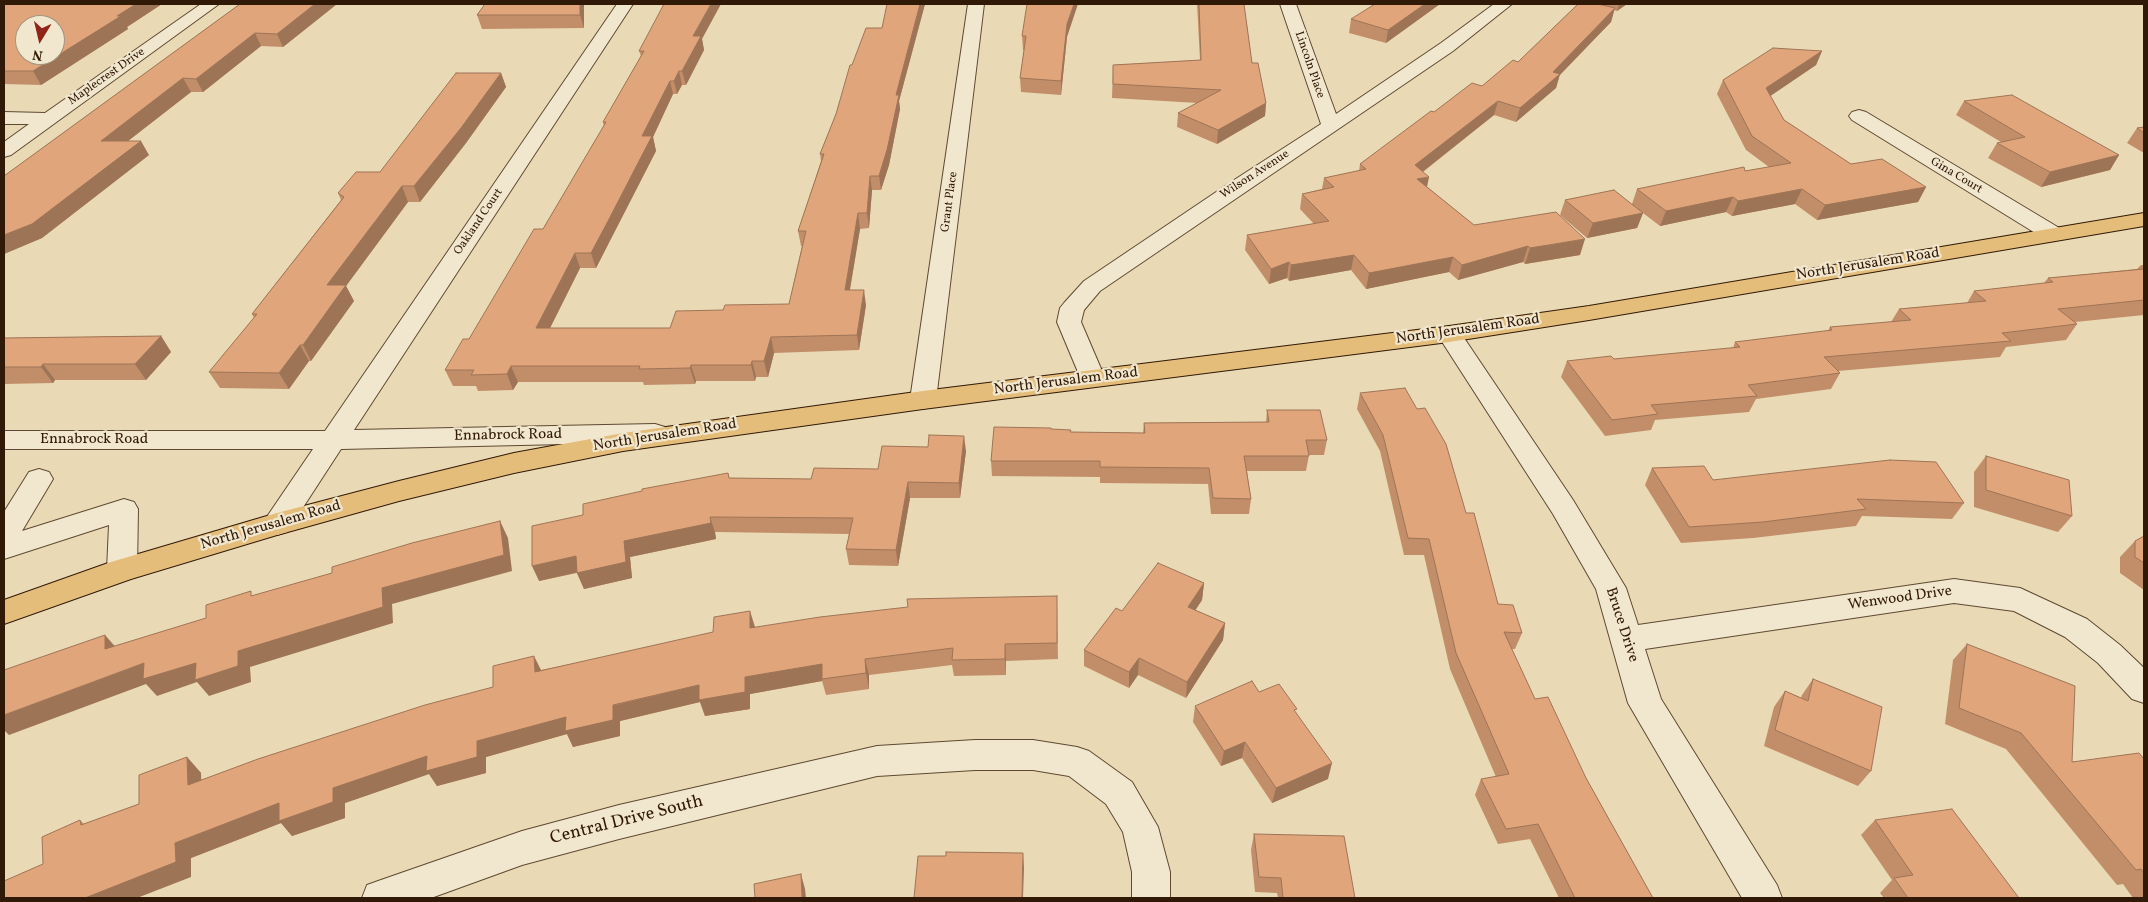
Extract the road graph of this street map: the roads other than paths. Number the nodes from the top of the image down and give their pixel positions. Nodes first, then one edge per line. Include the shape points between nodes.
1 (211, 4) edge
2 (625, 4) edge
3 (976, 4) edge
4 (1288, 4) edge
5 (1504, 4) edge
6 (1859, 116) dead end
7 (4, 118) edge
8 (48, 119) junction
9 (1331, 126) junction
10 (4, 151) edge
11 (2144, 219) edge
12 (2053, 234) junction
13 (1449, 334) junction
14 (1092, 378) junction
15 (923, 400) junction
16 (683, 432) junction
17 (4, 440) edge
18 (334, 440) junction
19 (39, 478) dead end
20 (277, 524) junction
21 (4, 536) edge
22 (4, 548) edge
23 (122, 570) junction
24 (4, 612) edge
25 (1627, 639) junction
26 (2144, 689) edge
27 (381, 898) edge
28 (1151, 898) edge
29 (1764, 898) edge

1 - 8 street, Maplecrest Drive
2 - 18 street, Oakland Court
3 - 15 street, Grant Place
4 - 9 street, Lincoln Place
5 - 9 street, Wilson Avenue
6 - 12 street, Gina Court
7 - 8 street
8 - 10 street, Maplecrest Drive
9 - 14 street, Wilson Avenue via 1238,186 1087,292 1072,308 1069,322
11 - 12 main road, North Jerusalem Road
12 - 13 main road, North Jerusalem Road
13 - 14 main road, North Jerusalem Road
13 - 25 street, Bruce Drive via 1568,515 1611,588
14 - 15 main road, North Jerusalem Road
15 - 16 main road, North Jerusalem Road
16 - 18 street, Ennabrock Road
16 - 20 main road, North Jerusalem Road via 514,463 399,490
17 - 18 street, Ennabrock Road
18 - 20 street
19 - 21 street
20 - 23 main road, North Jerusalem Road
22 - 23 street via 124,509
23 - 24 main road, North Jerusalem Road
25 - 26 street, Wenwood Drive via 1954,591 2020,600 2076,628 2109,654
25 - 29 street, Bruce Drive via 1645,703
27 - 28 street, Central Drive South via 522,848 619,822 877,761 974,755 1033,755 1077,762 1119,793 1140,827 1150,872

